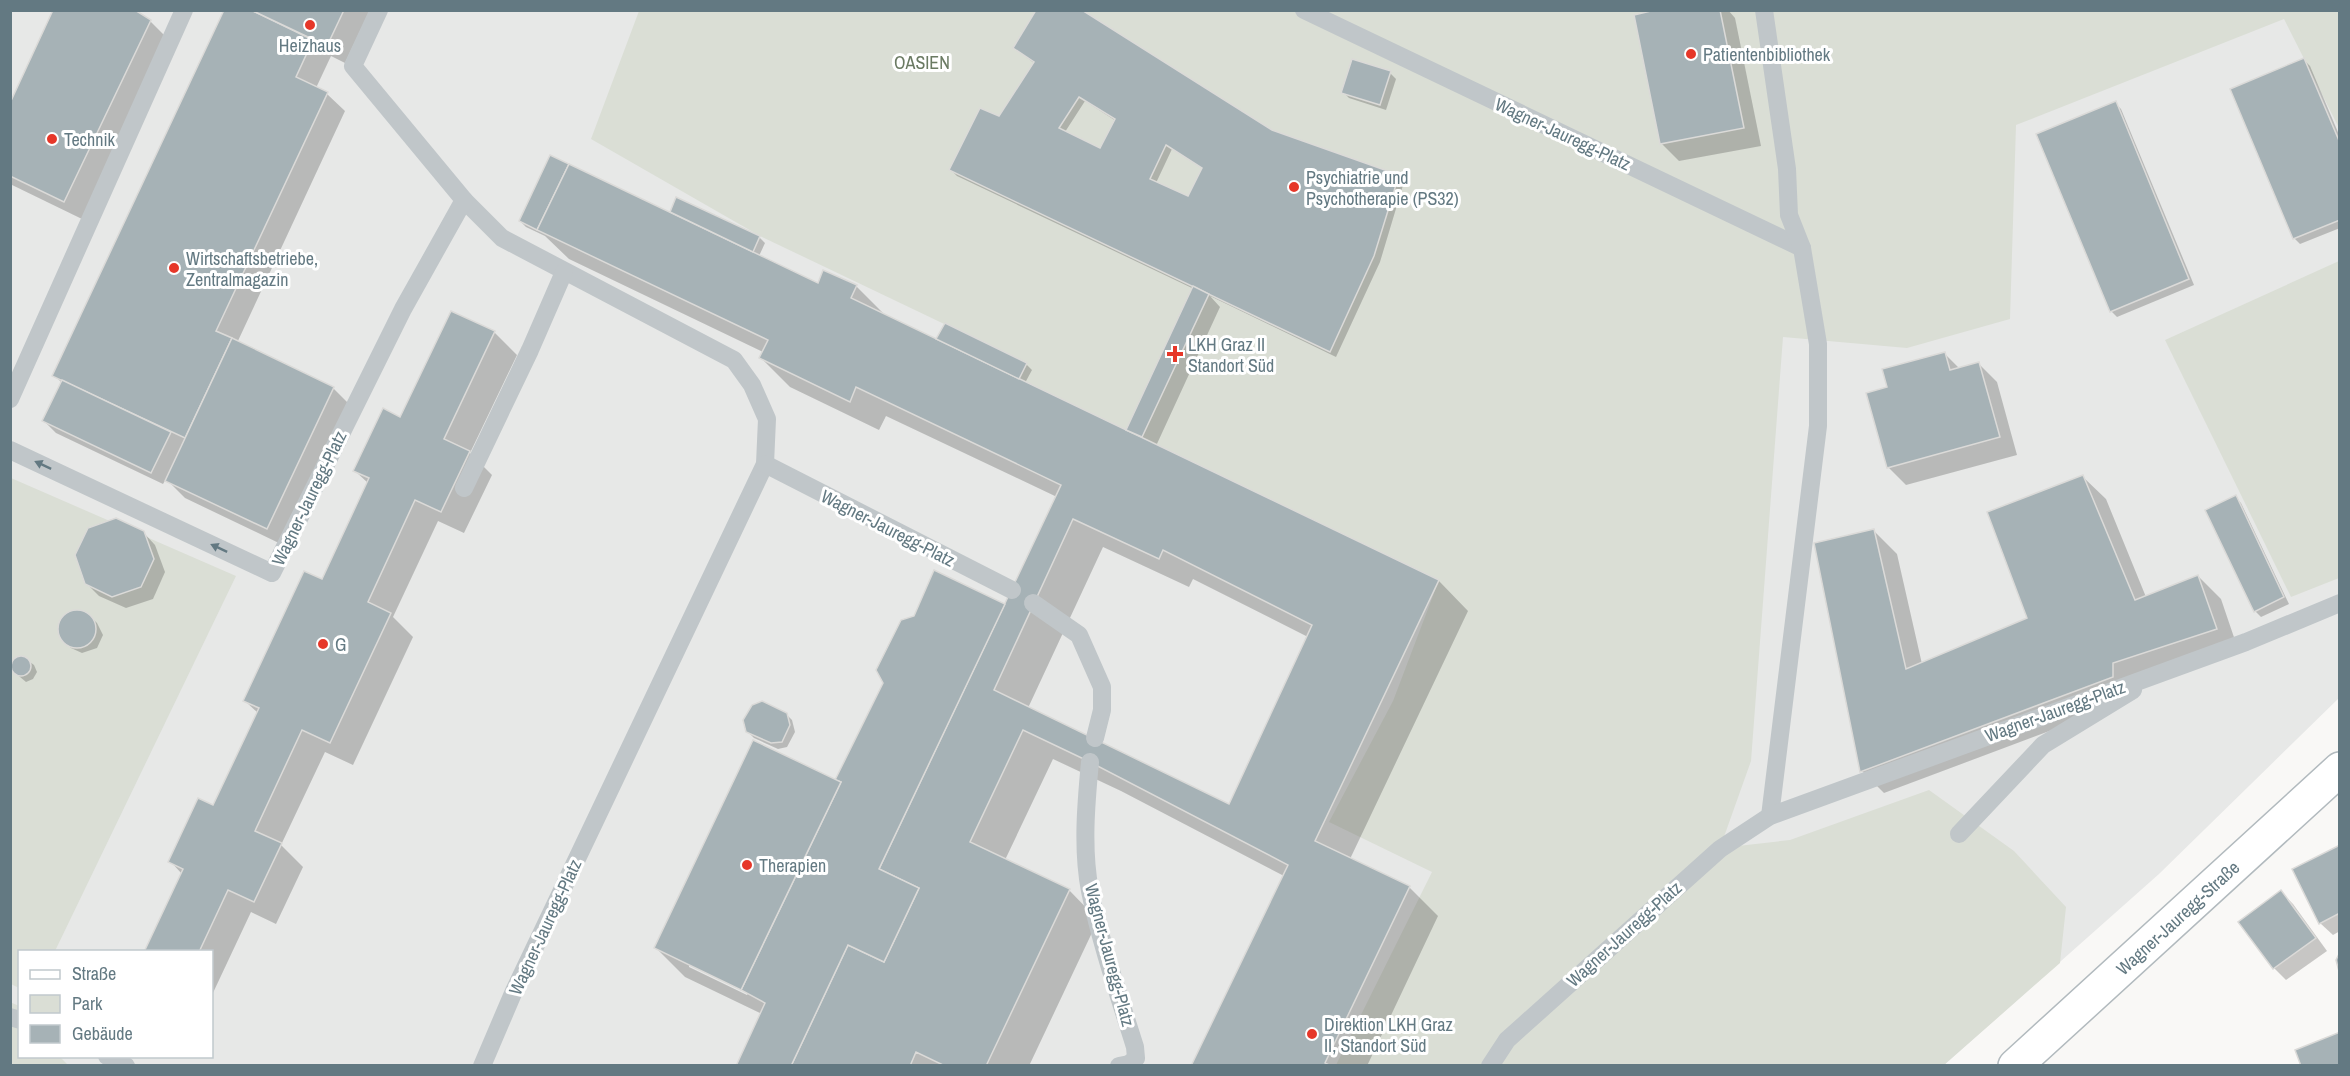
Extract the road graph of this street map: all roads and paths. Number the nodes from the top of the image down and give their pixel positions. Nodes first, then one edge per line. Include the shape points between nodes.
1 (184, 10) edge
2 (379, 10) edge
3 (1304, 10) edge
4 (1764, 10) edge
5 (1323, 15) edge
6 (464, 200) junction
7 (1802, 248) junction
8 (564, 272) junction
9 (10, 399) edge
10 (10, 450) edge
11 (765, 464) junction
12 (464, 488) dead end
13 (1012, 590) dead end
14 (1033, 603) dead end
15 (2340, 603) edge
16 (2168, 669) junction
17 (1095, 738) dead end
18 (1089, 762) dead end
19 (2340, 769) edge
20 (1770, 816) junction
21 (1959, 834) dead end
22 (111, 1058) edge
23 (126, 1065) edge
24 (482, 1065) edge
25 (1119, 1065) edge
26 (1490, 1065) edge
27 (2015, 1065) edge

1 - 9 lane
2 - 6 lane, Wagner-Jauregg-Platz via 353,66
3 - 5 lane, Wagner-Jauregg-Platz
4 - 7 lane via 1787,169 1789,215
5 - 7 lane, Wagner-Jauregg-Platz
6 - 8 lane, Wagner-Jauregg-Platz via 502,238
6 -> 10 lane, Wagner-Jauregg-Platz via 403,309 272,573
7 - 20 lane via 1818,344 1818,426
8 - 11 lane, Wagner-Jauregg-Platz via 734,360 752,385 767,419
8 - 12 lane
11 - 13 lane, Wagner-Jauregg-Platz
11 - 24 lane, Wagner-Jauregg-Platz
14 - 17 lane via 1079,635 1102,687 1102,710
15 - 16 lane, Wagner-Jauregg-Platz via 2247,642
16 - 20 lane, Wagner-Jauregg-Platz
16 - 21 lane via 2043,745
18 - 25 lane, Wagner-Jauregg-Platz via 1085,819 1090,890 1135,1047 1136,1058
19 - 27 main road, Wagner-Jauregg-Straße
20 - 26 lane, Wagner-Jauregg-Platz via 1719,849 1507,1040
22 - 23 lane

